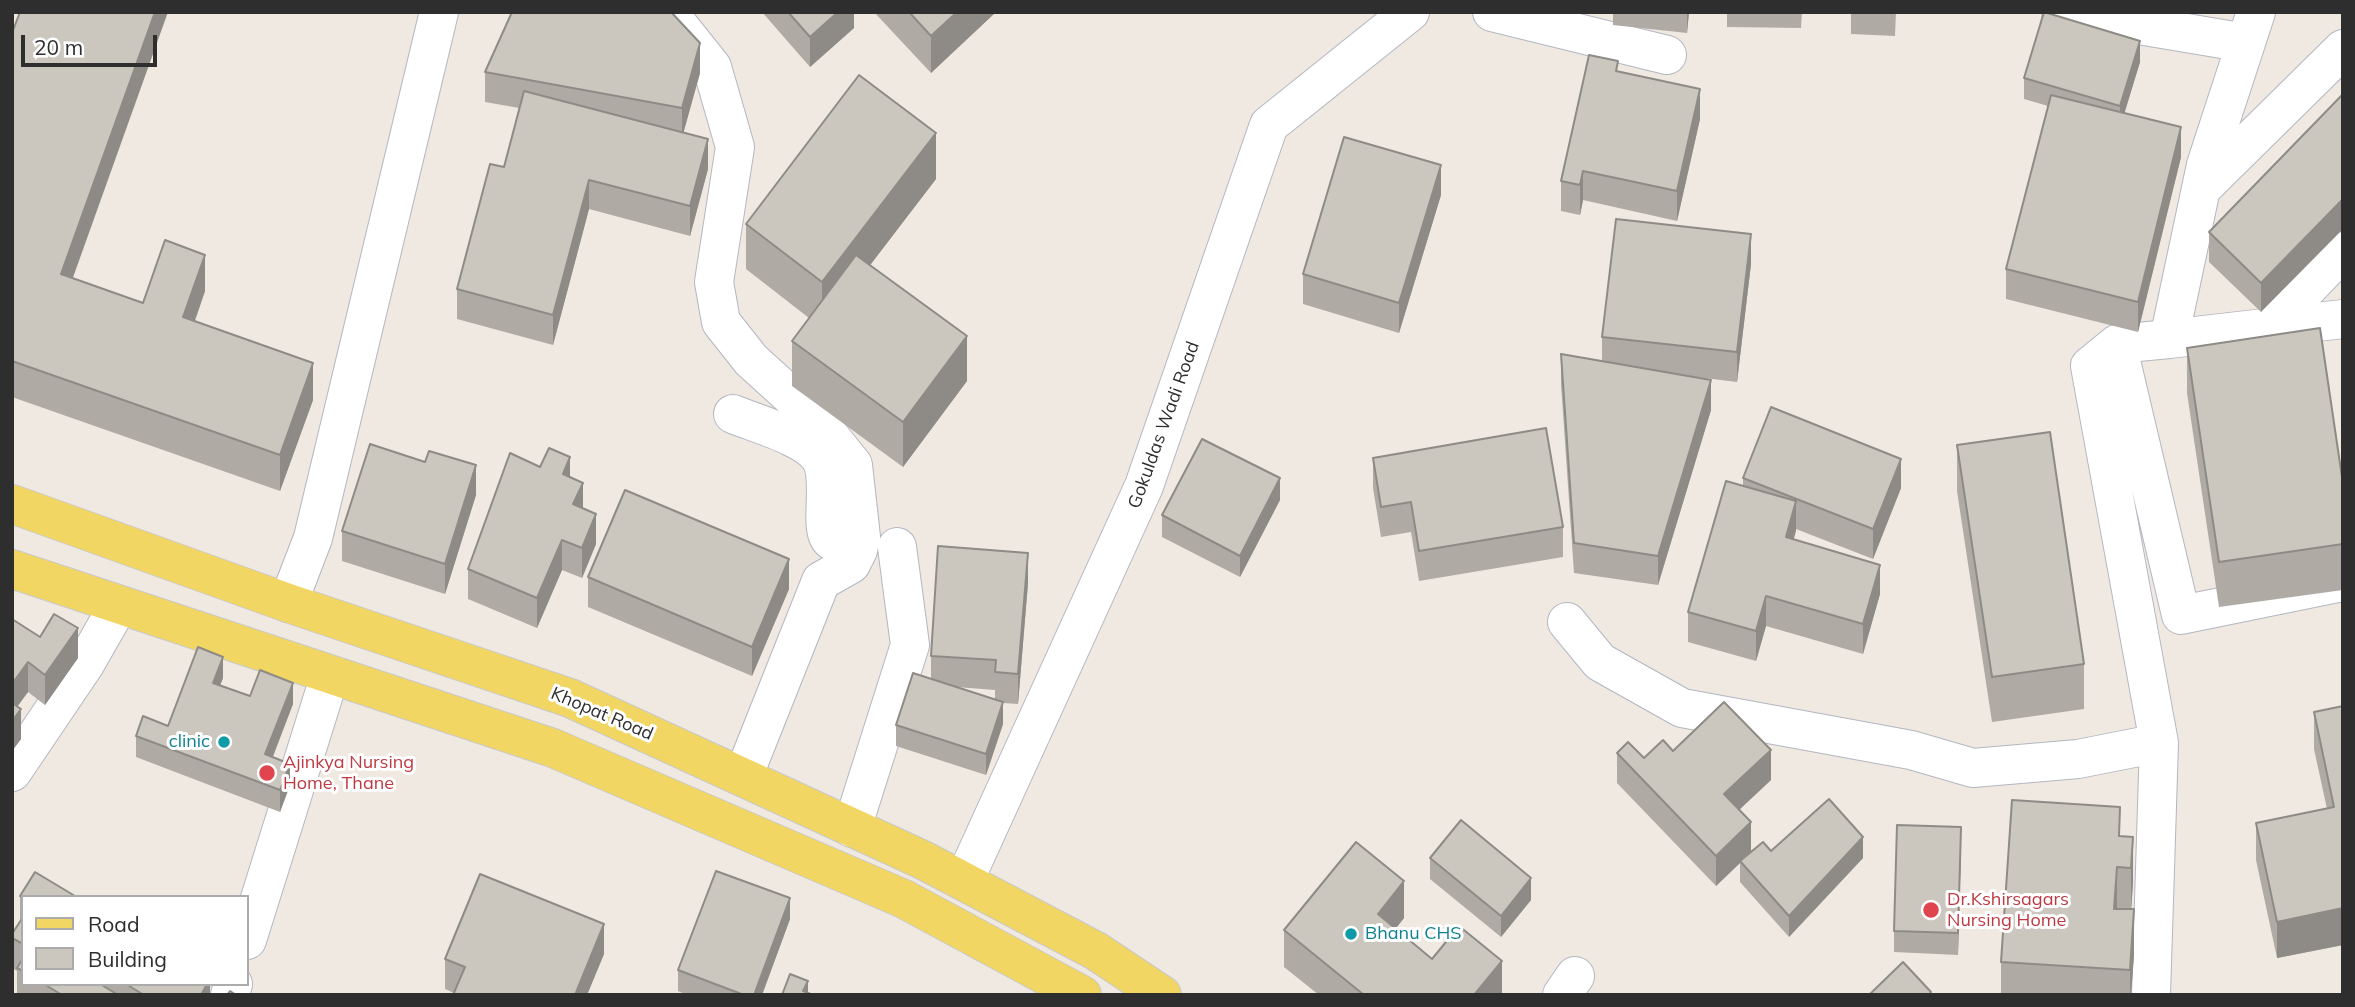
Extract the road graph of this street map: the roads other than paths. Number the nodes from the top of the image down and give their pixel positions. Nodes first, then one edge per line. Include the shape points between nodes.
1 (439, 12) edge
2 (668, 12) edge
3 (1410, 12) edge
4 (1492, 12) edge
5 (2062, 12) edge
6 (2251, 27) edge
7 (2343, 49) edge
8 (1667, 55) dead end
9 (2201, 188) junction
10 (2343, 251) edge
11 (2343, 319) edge
12 (2269, 328) junction
13 (2169, 339) junction
14 (2117, 344) junction
15 (733, 414) dead end
16 (12, 504) edge
17 (897, 547) dead end
18 (858, 550) junction
19 (782, 565) edge
20 (12, 569) edge
21 (821, 581) junction
22 (2343, 582) edge
23 (288, 603) junction
24 (118, 606) junction
25 (1567, 622) dead end
26 (419, 646) junction
27 (330, 675) junction
28 (403, 699) junction
29 (2158, 743) junction
30 (12, 772) edge
31 (743, 777) junction
32 (852, 828) junction
33 (964, 881) junction
34 (248, 937) edge
35 (1082, 995) edge
36 (1162, 995) edge
37 (2151, 995) edge

1 - 23 street via 313,538
2 - 18 street via 712,67 735,147 714,282 721,322 751,360 816,419 853,465
3 - 33 street, Gokuldas Wadi Road via 1269,125 1144,486
4 - 8 street
5 - 6 street
6 - 9 street
7 - 9 street
9 - 13 street
10 - 12 street
11 - 12 street
12 - 13 street
13 - 14 street
14 - 22 street via 2181,615
14 - 29 street via 2090,366
15 - 18 street via 805,443 819,456 828,473 825,532 831,541
16 - 23 main road, Khopat Road
17 - 32 street via 910,645
18 - 21 street via 850,564
19 - 21 street
20 - 24 main road
21 - 31 street
23 - 26 main road, Khopat Road
24 - 27 main road
24 - 30 street
25 - 29 street via 1600,662 1682,708 1911,750 1973,768 2078,759
26 - 28 main road
26 - 31 main road, Khopat Road via 570,698
27 - 28 main road
27 - 34 street
28 - 35 main road via 553,748 892,894
29 - 37 street
31 - 32 main road, Khopat Road
32 - 33 main road, Khopat Road
33 - 36 main road, Khopat Road via 1096,951

